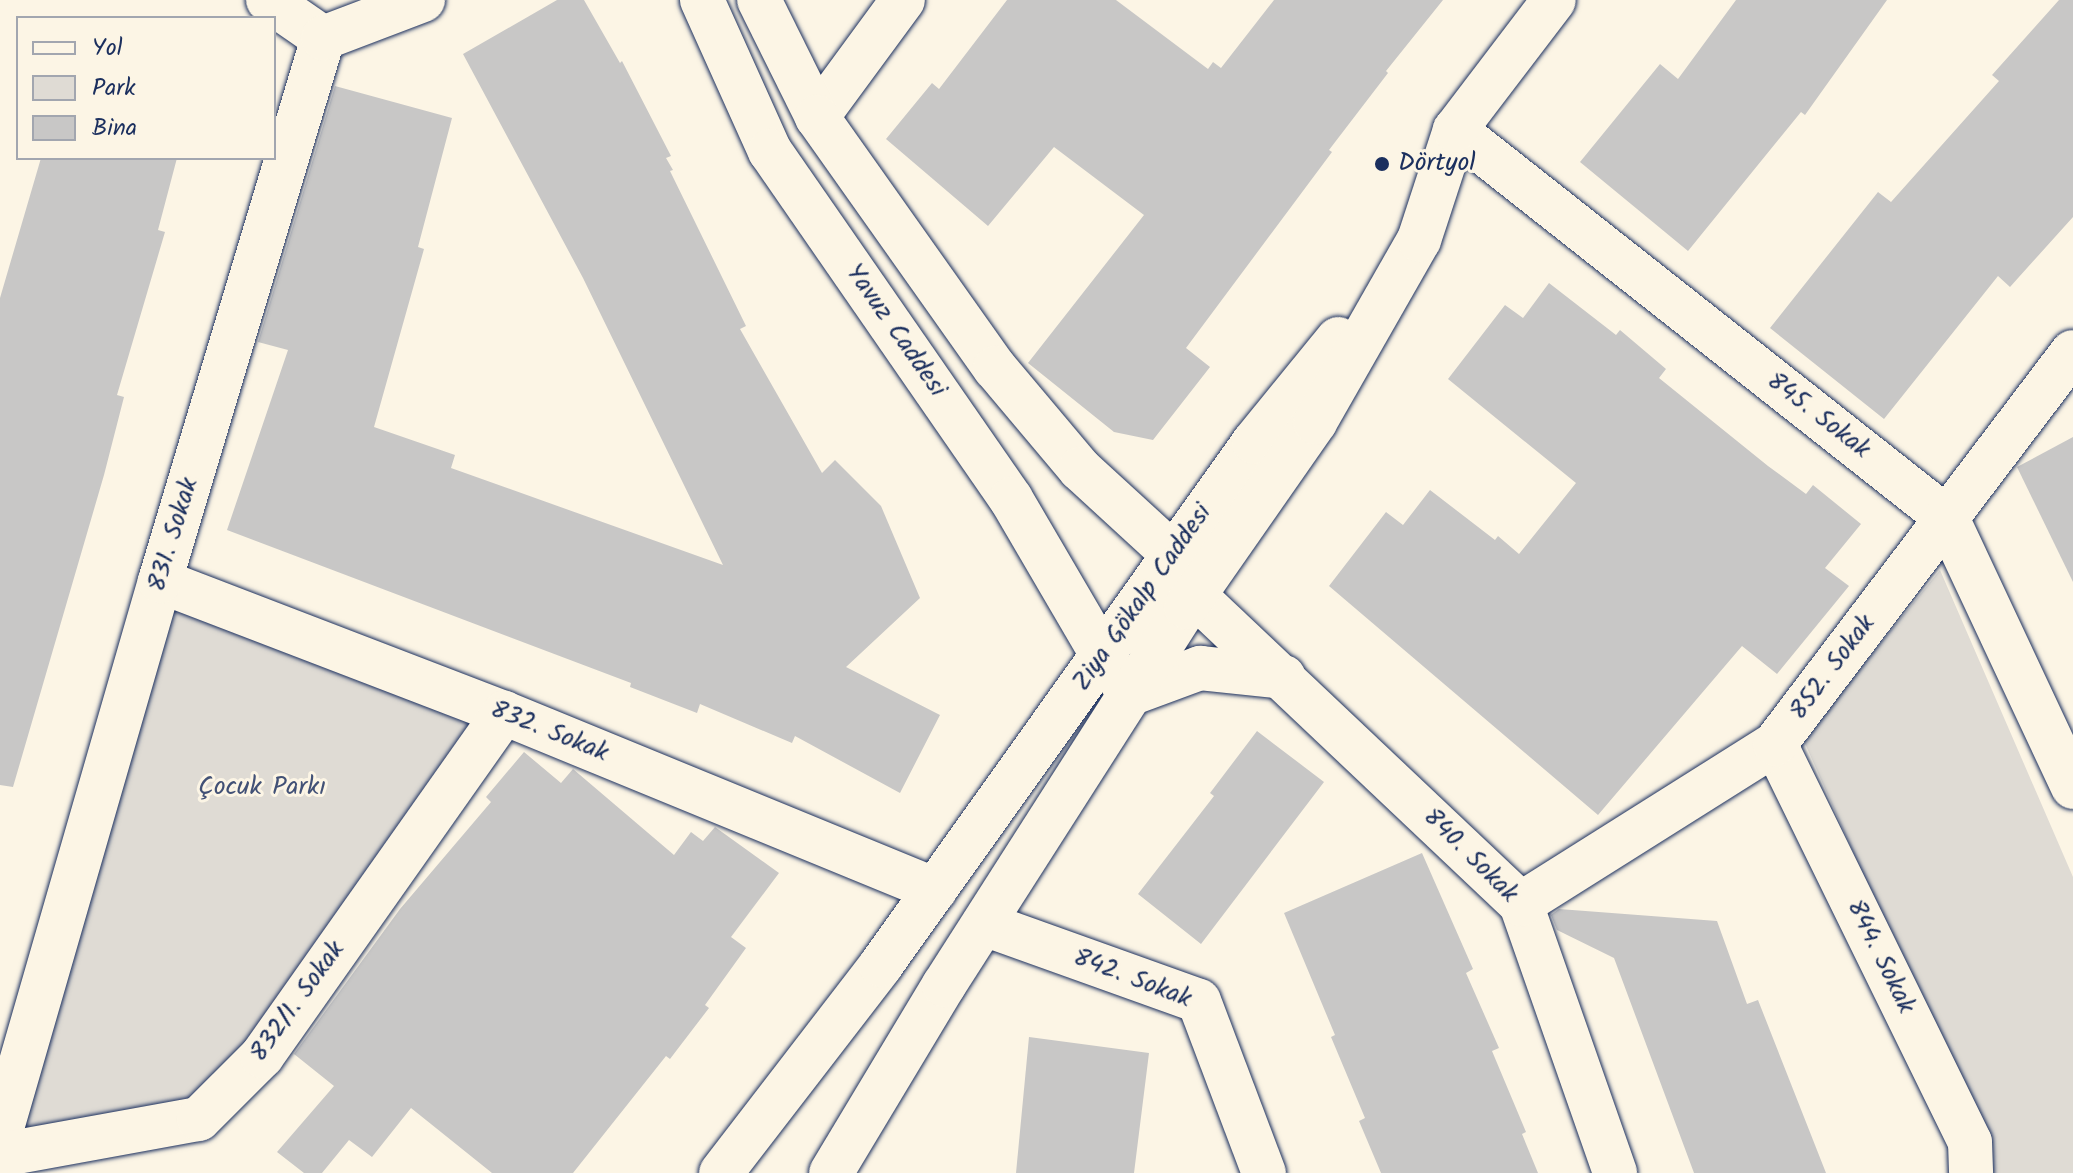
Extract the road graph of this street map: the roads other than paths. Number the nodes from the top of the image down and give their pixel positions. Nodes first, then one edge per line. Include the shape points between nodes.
1 (268, 0) edge
2 (423, 0) edge
3 (702, 0) edge
4 (759, 0) edge
5 (903, 0) edge
6 (1545, 3) edge
7 (323, 38) junction
8 (817, 117) junction
9 (1455, 130) junction
10 (1419, 240) junction
11 (2073, 352) edge
12 (1947, 518) junction
13 (1174, 555) junction
14 (160, 581) junction
15 (1194, 595) junction
16 (1102, 655) junction
17 (1284, 677) junction
18 (1130, 694) junction
19 (504, 713) junction
20 (1775, 744) junction
21 (2073, 787) edge
22 (935, 890) junction
23 (1521, 904) junction
24 (984, 924) junction
25 (0, 1135) edge
26 (0, 1155) edge
27 (721, 1173) edge
28 (831, 1173) edge
29 (1264, 1173) edge
30 (1615, 1173) edge
31 (1971, 1173) edge

1 - 7 street
2 - 7 street
3 - 16 street, Yavuz Caddesi via 770,151 1011,499
4 - 8 street
5 - 8 street
6 - 9 street, Ziya Gökalp Caddesi
7 - 14 street, 831. Sokak
8 - 13 street via 995,368 1080,469
9 - 10 street, Ziya Gökalp Caddesi
9 - 12 street, 845. Sokak
10 - 13 street, Ziya Gökalp Caddesi via 1254,442
10 - 15 street, Ziya Gökalp Caddesi via 1315,422
11 - 12 street, 852. Sokak
12 - 20 street, 852. Sokak
12 - 21 street, 845. Sokak
13 - 15 street
13 - 16 street, Ziya Gökalp Caddesi
14 - 19 street, 832. Sokak
14 - 25 street, 831. Sokak
15 - 17 street, 840. Sokak
15 - 18 street, Ziya Gökalp Caddesi
16 - 18 street, Yavuz Caddesi
16 - 22 street, Ziya Gökalp Caddesi
17 - 18 street via 1200,668
17 - 23 street, 840. Sokak
18 - 24 street, Ziya Gökalp Caddesi
19 - 22 street, 832. Sokak
19 - 26 street, 832/1. Sokak via 262,1056 199,1119
20 - 23 street, 852. Sokak
20 - 31 street, 844. Sokak via 1970,1142
22 - 27 street, Ziya Gökalp Caddesi
23 - 30 street, 840. Sokak
24 - 28 street, Ziya Gökalp Caddesi
24 - 29 street, 842. Sokak via 1199,1001

